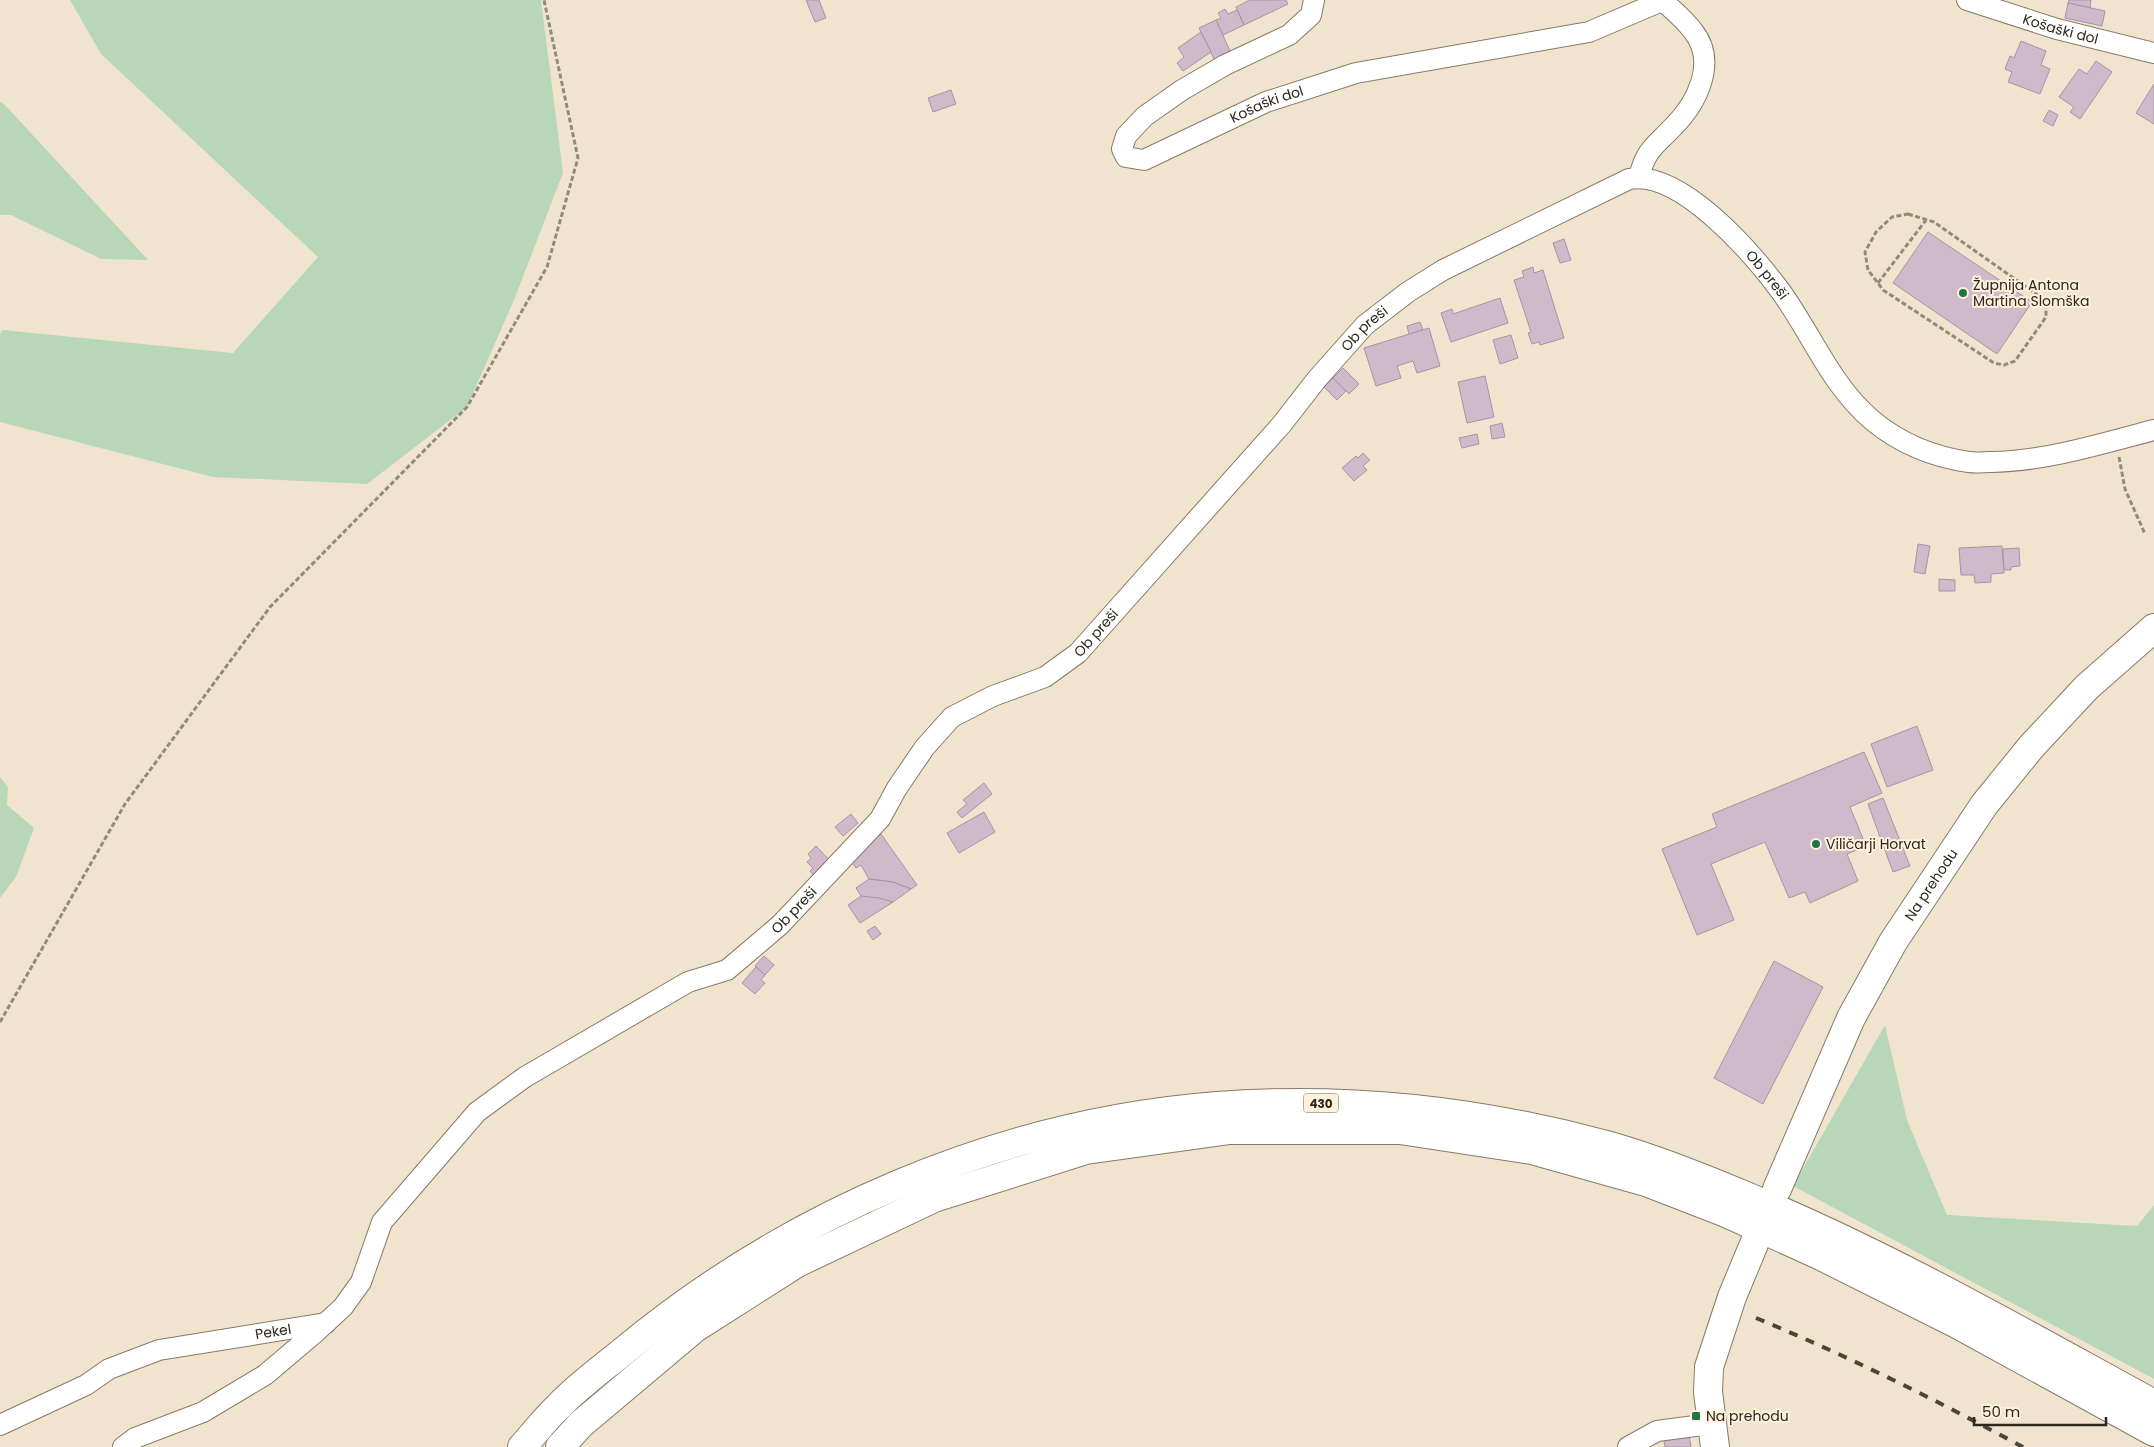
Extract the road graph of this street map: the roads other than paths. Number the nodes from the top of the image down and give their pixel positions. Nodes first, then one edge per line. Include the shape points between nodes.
1 (1314, 0) edge
2 (1664, 0) edge
3 (1967, 0) edge
4 (2154, 53) edge
5 (1640, 177) junction
6 (2154, 430) edge
7 (2154, 628) edge
8 (1777, 1189) dead end
9 (1754, 1244) dead end
10 (326, 1323) junction
11 (2154, 1404) edge
12 (0, 1425) edge
13 (2154, 1432) edge
14 (1713, 1435) edge
15 (123, 1447) edge
16 (522, 1447) edge
17 (560, 1447) edge
18 (1628, 1447) edge

1 - 2 street, Košaški dol via 1311,15 1289,35 1225,65 1145,116 1126,136 1122,149 1126,157 1144,160 1266,102 1356,73 1589,32
2 - 5 street via 1694,32 1703,51 1704,73 1700,90 1689,108 1644,159
3 - 4 street, Košaški dol via 2057,29
5 - 6 street, Ob preši via 1667,184 1698,203 1727,229 1779,289 1848,396 1898,440 1928,453 1970,462 2017,462
5 - 10 street, Ob preši via 1601,191 1443,270 1373,319 1078,654 1045,676 993,696 952,717 920,754 880,819 780,925 727,970 688,982 525,1077 477,1112 382,1222 361,1282
7 - 8 main road, Na prehodu via 2087,687 1984,804 1893,942 1851,1018
9 - 14 main road via 1709,1367
10 - 12 street, Pekel via 159,1350 109,1369 86,1385
10 - 15 street, Pekel via 264,1375 203,1412 135,1438
11 - 16 main road, 430 via 1965,1299 1831,1232 1688,1172 1612,1147 1506,1121 1404,1107 1316,1103 1217,1106 1112,1120 1009,1146 927,1172 784,1239 724,1276 657,1323 560,1404
13 - 17 main road, 430 via 1957,1324 1819,1255 1726,1213 1646,1182 1532,1150 1400,1130 1230,1130 1086,1150 926,1202 798,1263 695,1328 581,1424
14 - 18 street via 1657,1432

